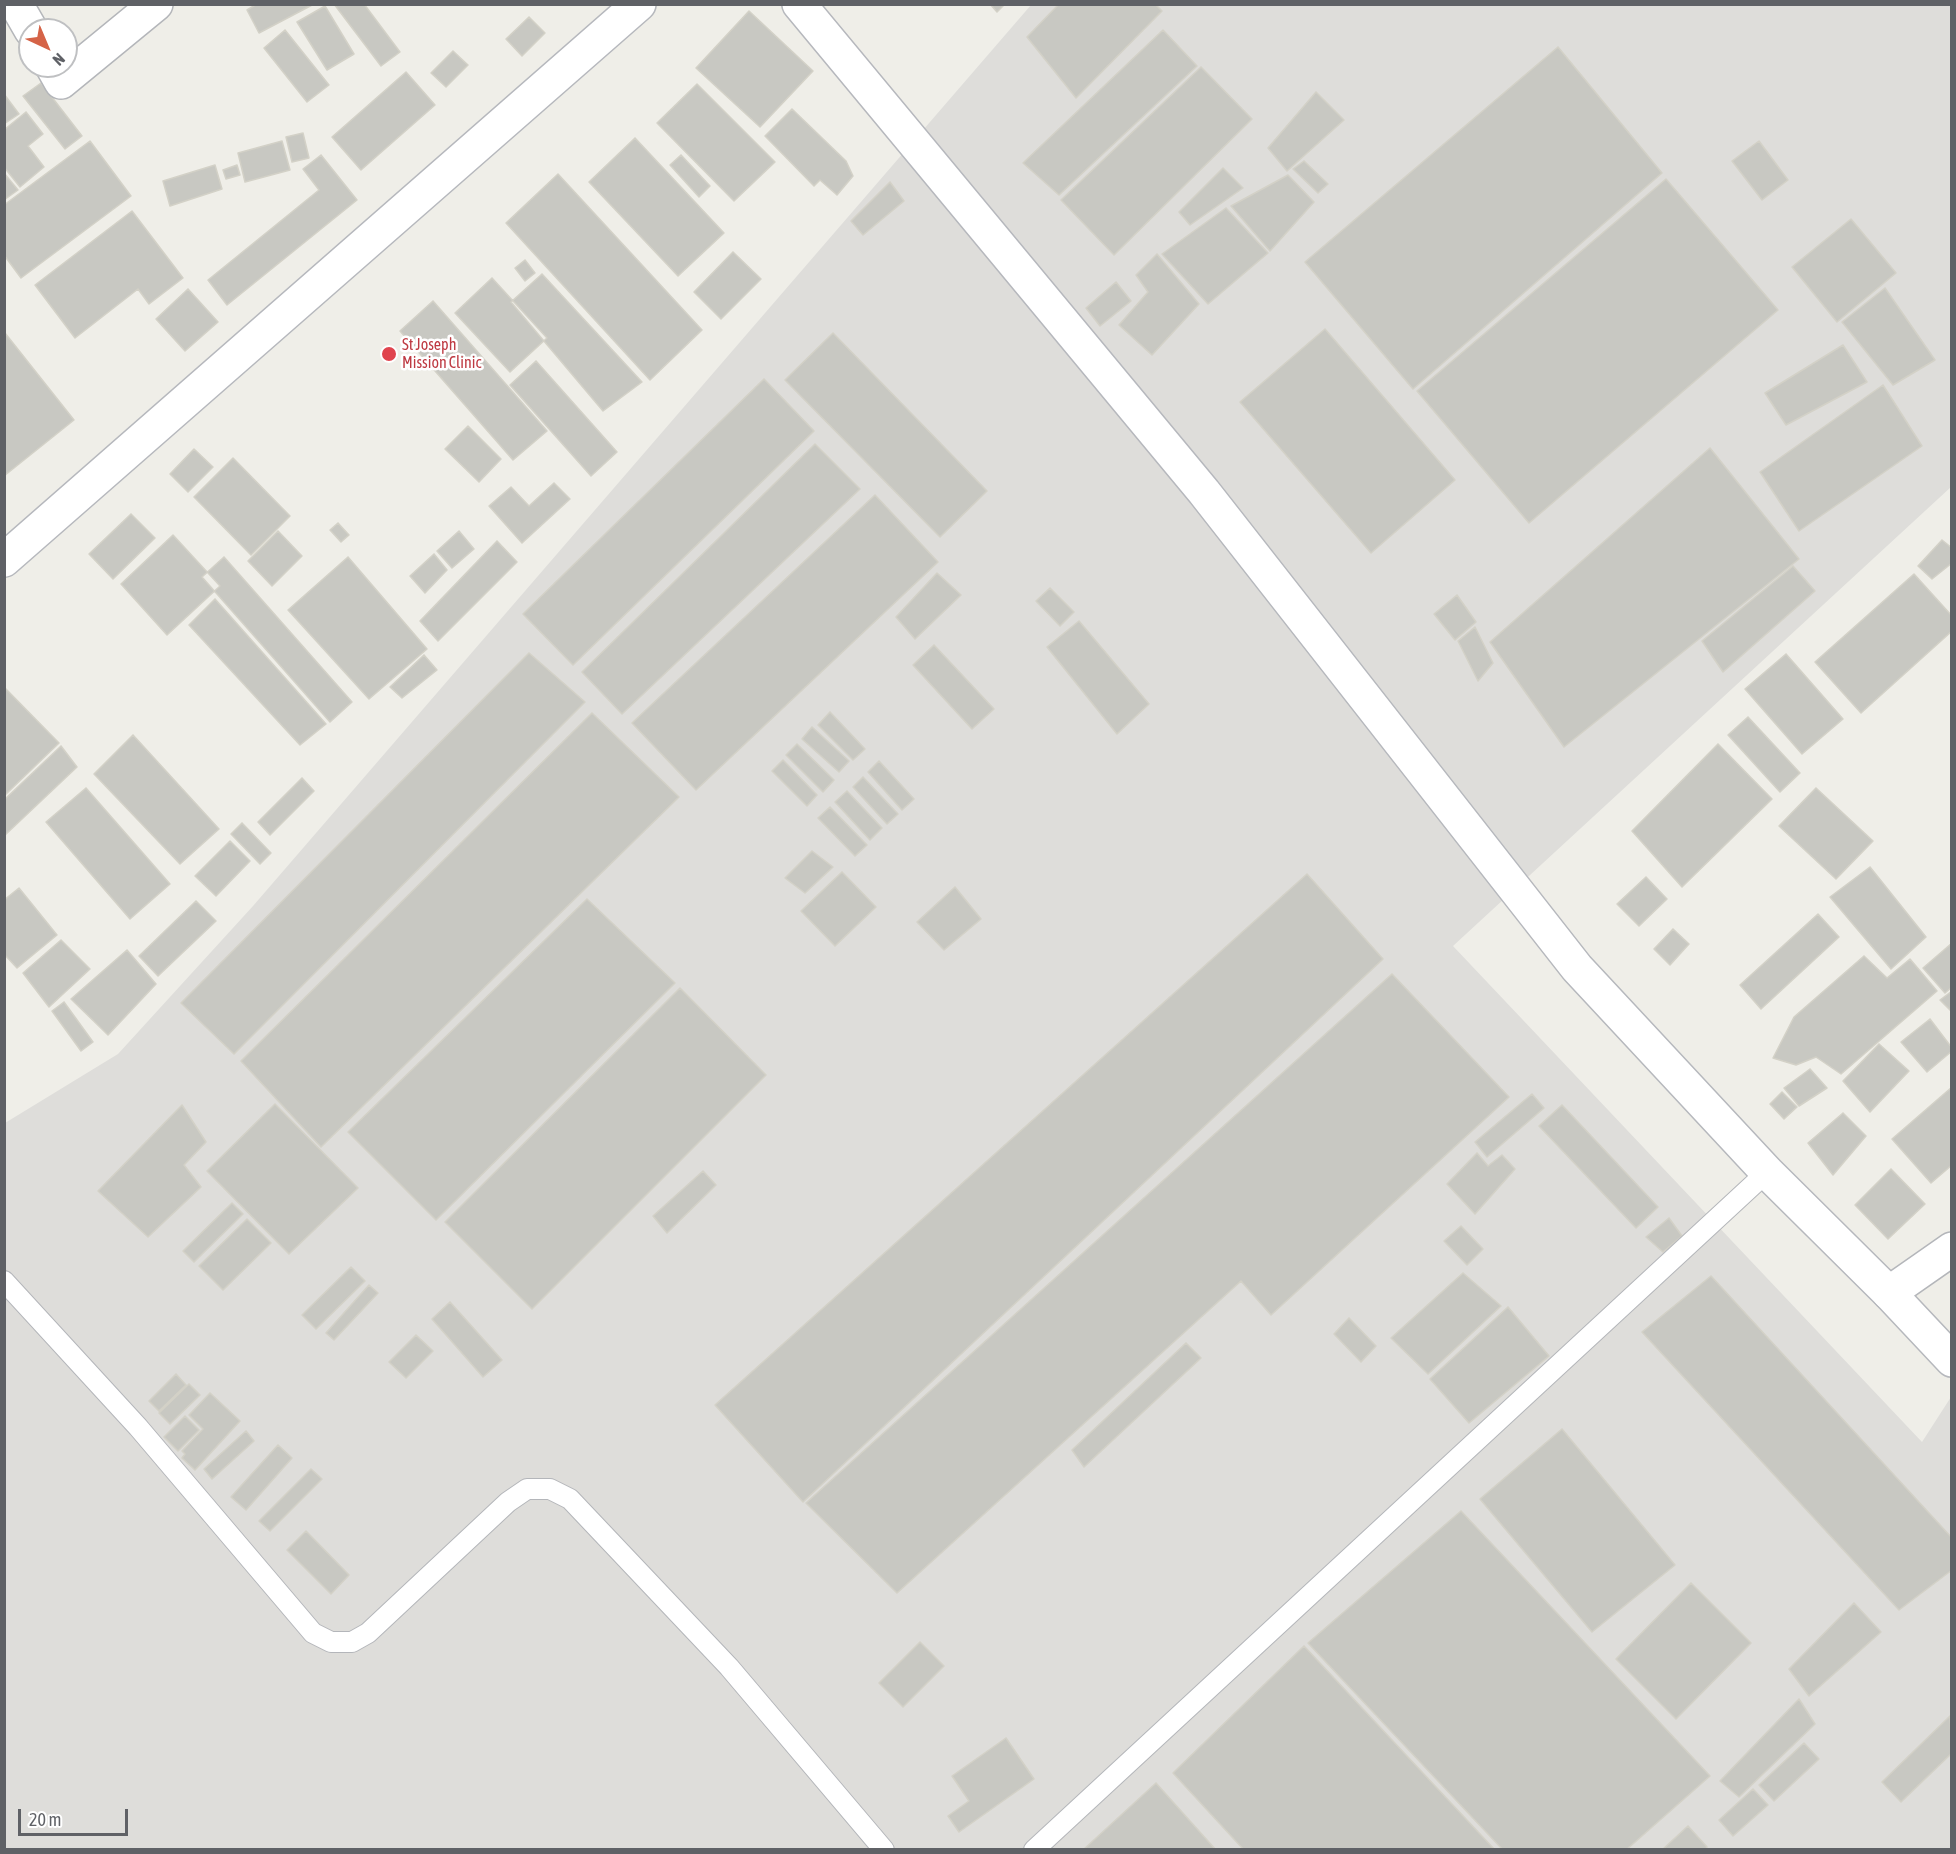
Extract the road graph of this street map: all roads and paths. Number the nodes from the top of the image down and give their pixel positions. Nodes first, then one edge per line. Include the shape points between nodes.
1 (16, 4) edge
2 (156, 4) edge
3 (639, 4) edge
4 (799, 4) edge
5 (24, 18) edge
6 (78, 68) edge
7 (4, 560) edge
8 (1767, 1172) junction
9 (1952, 1249) edge
10 (4, 1281) edge
11 (1889, 1293) junction
12 (1952, 1360) edge
13 (884, 1850) edge
14 (1034, 1850) edge

1 - 5 main road
2 - 6 main road
3 - 7 main road
4 - 8 main road via 1204,492 1577,968
8 - 11 main road
8 - 14 lane
9 - 11 main road
10 - 13 lane via 138,1427 313,1633 331,1642 352,1641 368,1633 508,1502 527,1489 550,1489 570,1499 729,1667
11 - 12 main road

